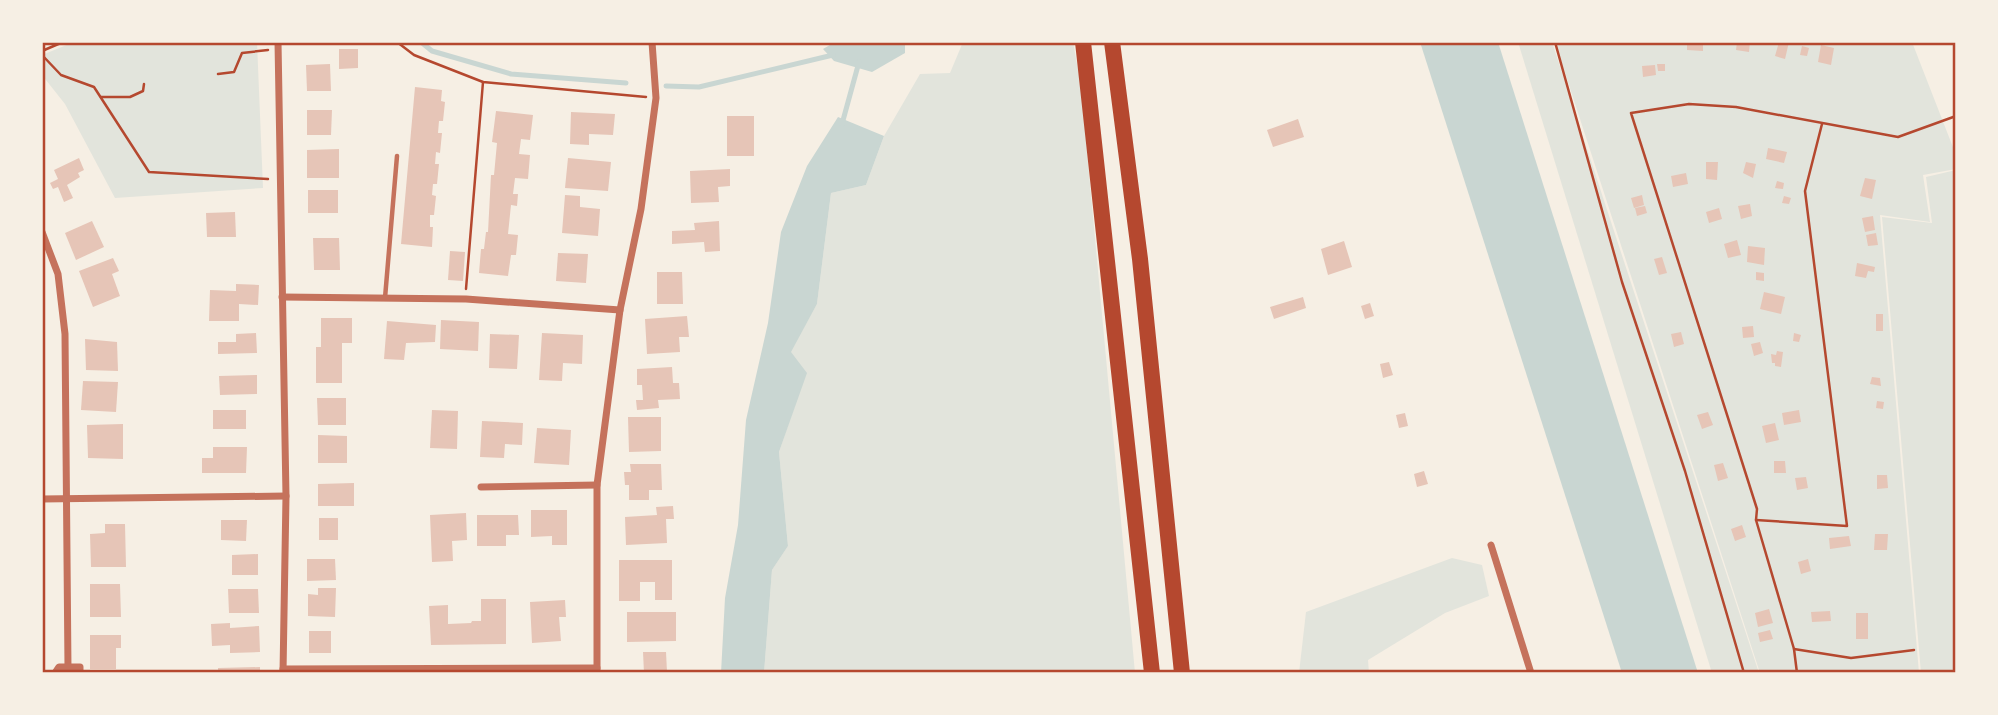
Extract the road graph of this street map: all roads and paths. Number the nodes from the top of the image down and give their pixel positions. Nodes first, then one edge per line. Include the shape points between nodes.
1 (63, 42) edge
2 (397, 42) edge
3 (652, 42) edge
4 (1083, 42) edge
5 (1112, 42) edge
6 (1555, 42) edge
7 (278, 45) edge
8 (42, 53) edge
9 (218, 74) dead end
10 (483, 82) junction
11 (144, 84) dead end
12 (101, 97) junction
13 (656, 98) junction
14 (1956, 116) edge
15 (1822, 124) junction
16 (397, 156) dead end
17 (281, 180) junction
18 (42, 232) edge
19 (282, 297) junction
20 (385, 298) junction
21 (466, 299) junction
22 (620, 310) junction
23 (597, 485) junction
24 (481, 487) dead end
25 (286, 496) junction
26 (67, 498) junction
27 (42, 499) edge
28 (1756, 520) junction
29 (1491, 545) dead end
30 (1794, 649) junction
31 (1914, 650) dead end
32 (68, 668) junction
33 (283, 671) edge
34 (503, 671) edge
35 (597, 671) edge
36 (55, 673) edge
37 (80, 673) edge
38 (1152, 673) edge
39 (1182, 673) edge
40 (1531, 673) edge
41 (1744, 673) edge
42 (1797, 673) edge

1 - 8 path
2 - 10 path via 414,55
3 - 13 street
4 - 38 highway
5 - 39 highway
6 - 41 path via 1622,282 1685,471
7 - 9 path via 242,53 234,72
7 - 17 street
8 - 12 path via 61,75 94,87
10 - 13 path
10 - 21 path
11 - 12 path via 143,91 131,97
12 - 17 path via 149,172
13 - 22 street via 641,209
14 - 15 path via 1898,137
15 - 28 path via 1805,191 1847,526
15 - 28 path via 1736,107 1689,104 1631,113 1757,509
16 - 20 lane
17 - 19 street
18 - 26 street via 58,274 65,334
19 - 20 street
19 - 25 street
20 - 21 street
21 - 22 street
22 - 23 street
23 - 24 street
23 - 35 street
25 - 26 street
25 - 33 street
26 - 27 street
26 - 32 street
28 - 30 path
29 - 40 street
30 - 31 path via 1850,658
30 - 42 path
32 - 36 street via 58,667
32 - 37 street via 79,667
33 - 34 street
34 - 35 street

